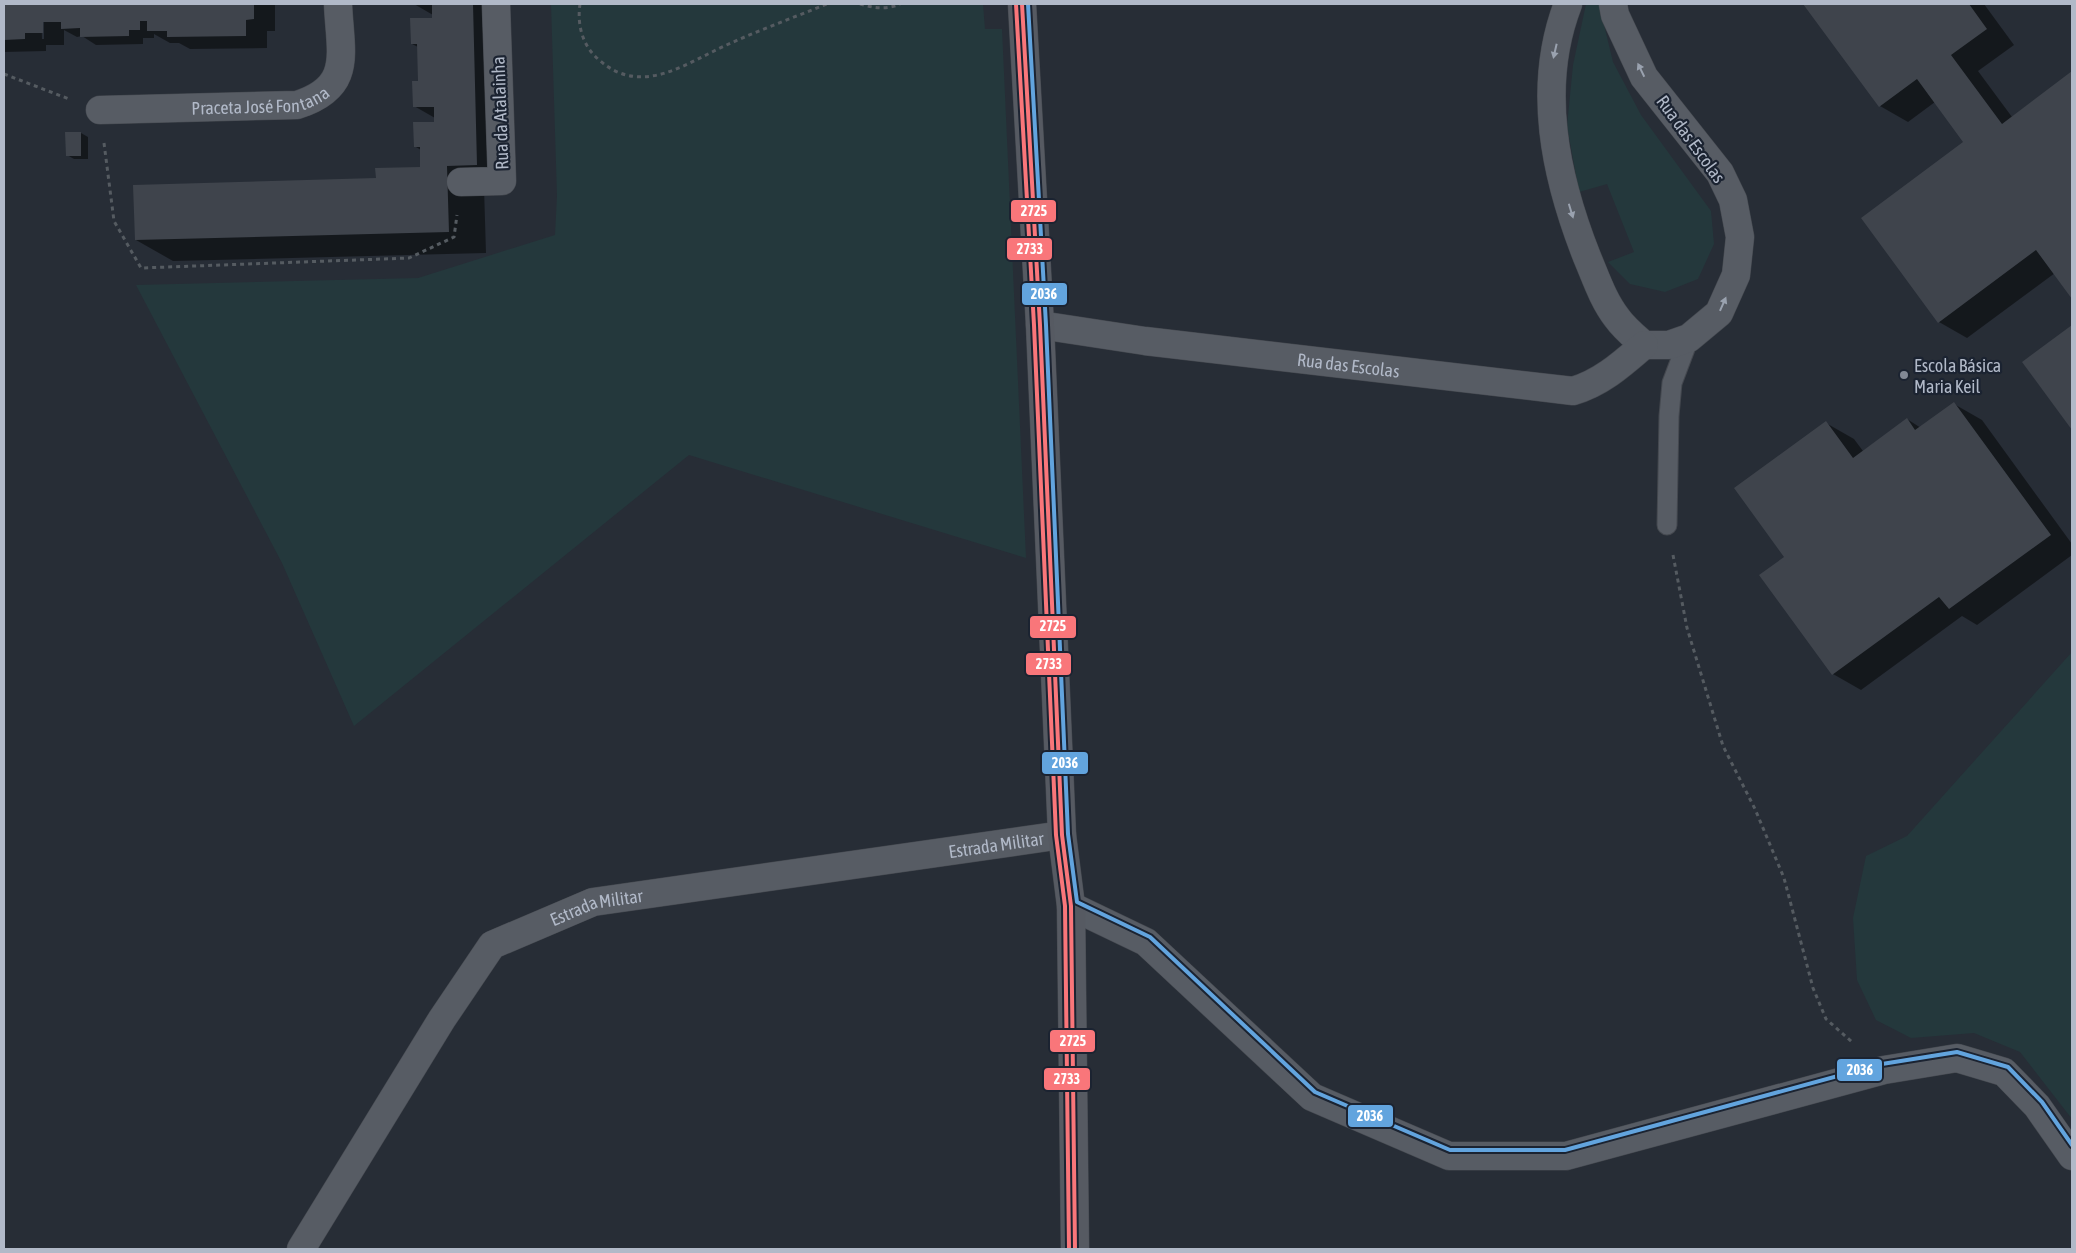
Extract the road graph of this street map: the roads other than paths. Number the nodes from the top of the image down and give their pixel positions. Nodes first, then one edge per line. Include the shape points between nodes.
1 (338, 4) edge
2 (496, 4) edge
3 (1022, 4) edge
4 (1568, 4) edge
5 (1613, 4) edge
6 (100, 110) road end
7 (461, 182) road end
8 (1040, 325) junction
9 (1689, 338) junction
10 (1644, 345) junction
11 (1667, 524) road end
12 (1062, 835) junction
13 (1071, 906) junction
14 (2072, 1156) edge
15 (301, 1249) edge
16 (1075, 1249) edge

1 - 6 street, Praceta José Fontana via 338,74 334,84 315,99 297,105
2 - 7 street, Rua da Atalainha via 502,181
3 - 8 main road
4 -> 10 street via 1553,58 1552,117 1559,172 1602,293 1617,319
9 -> 5 street, Rua das Escolas via 1719,313 1736,276 1740,237 1733,200 1720,173 1644,76 1615,15
8 - 10 street, Rua das Escolas via 1145,341 1573,391 1590,386
8 - 12 main road
9 - 10 street, Rua das Escolas via 1669,345
9 - 11 lane via 1672,384
12 - 13 main road
12 - 15 street, Estrada Militar via 593,902 492,945 442,1019
13 - 14 street via 1146,942 1312,1098 1449,1156 1566,1156 1884,1070 1957,1058 2004,1072 2037,1106
13 - 16 main road

